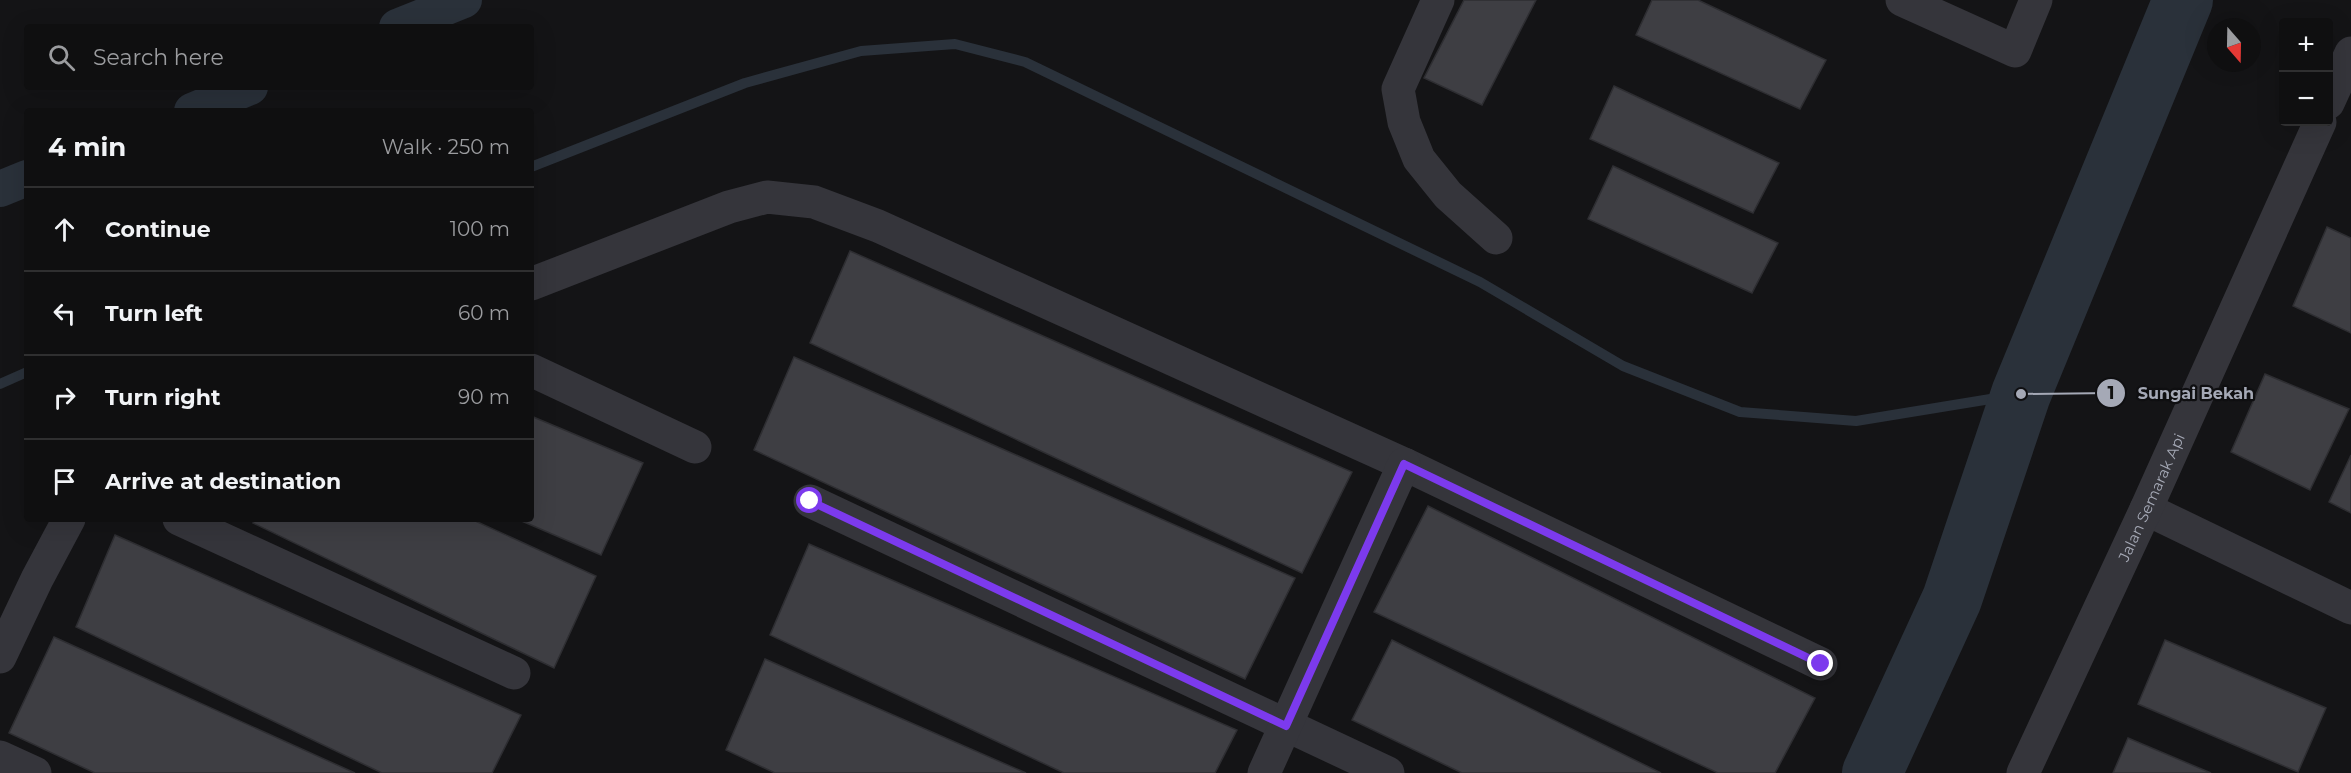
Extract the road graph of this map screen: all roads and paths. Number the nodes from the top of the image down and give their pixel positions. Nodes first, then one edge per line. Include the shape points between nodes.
1 (1438, 0) edge
2 (1902, 0) edge
3 (2036, 0) edge
4 (2351, 53) edge
5 (2333, 92) edge
6 (2318, 126) edge
7 (1496, 238) dead end
8 (534, 283) edge
9 (534, 371) edge
10 (695, 447) dead end
11 (1404, 464) junction
12 (810, 501) dead end
13 (2146, 509) junction
14 (67, 522) edge
15 (186, 522) edge
16 (2351, 608) edge
17 (0, 657) edge
18 (1821, 664) dead end
19 (514, 673) dead end
20 (1286, 726) junction
21 (0, 757) edge
22 (35, 773) edge
23 (1264, 773) edge
24 (1388, 773) edge
25 (2023, 773) edge

1 - 7 street via 1398,89 1404,122 1419,159 1448,195
2 - 3 street via 2015,51
4 - 5 street
6 - 13 street, Jalan Semarak Api
8 - 11 street via 767,196 814,202 878,226
9 - 10 street
11 - 18 street
11 - 20 street
12 - 20 street
13 - 16 street
13 - 25 street, Jalan Semarak Api
14 - 17 street
15 - 19 street
20 - 23 street
20 - 24 street
21 - 22 street

